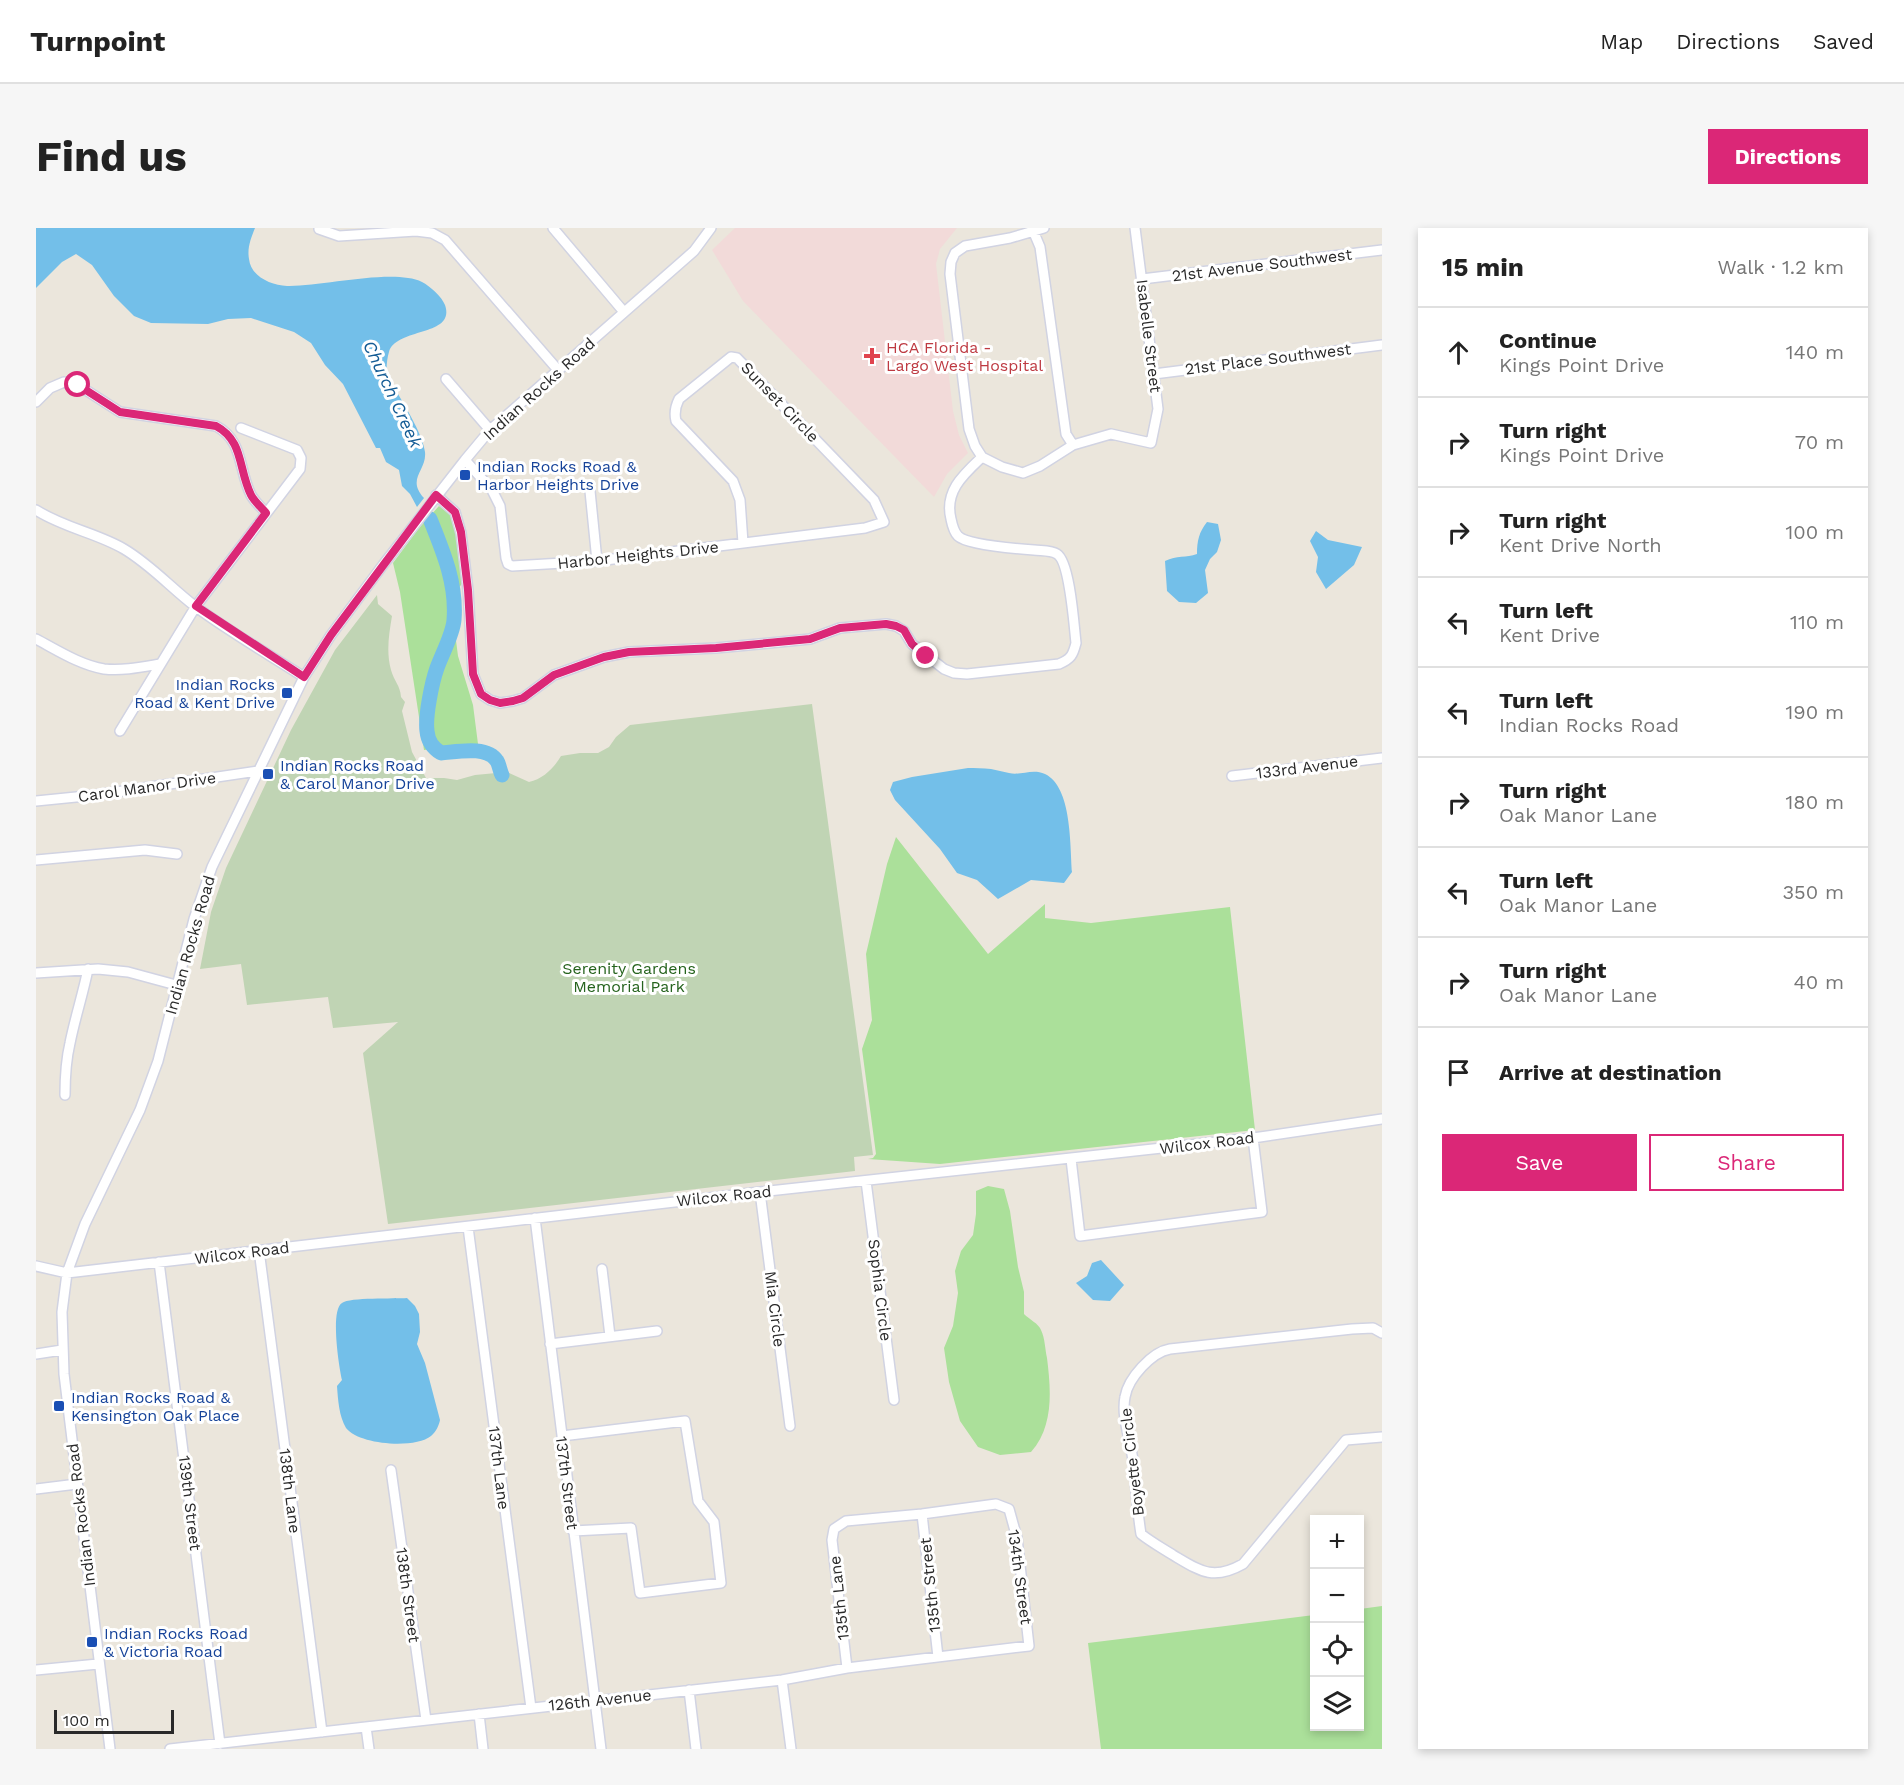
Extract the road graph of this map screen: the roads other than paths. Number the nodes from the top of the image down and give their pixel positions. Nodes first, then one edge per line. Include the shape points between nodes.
1 (553, 228) edge
2 (711, 228) edge
3 (1044, 228) edge
4 (1135, 228) edge
5 (319, 229) edge
6 (1032, 230) edge
7 (1382, 250) edge
8 (1142, 279) junction
9 (624, 312) junction
10 (1382, 345) edge
11 (558, 370) junction
12 (1154, 374) junction
13 (446, 379) dead end
14 (36, 402) edge
15 (241, 428) dead end
16 (490, 430) junction
17 (1073, 445) junction
18 (981, 457) junction
19 (465, 460) junction
20 (590, 491) dead end
21 (436, 495) junction
22 (36, 510) edge
23 (266, 513) junction
24 (884, 522) joint
25 (743, 543) junction
26 (597, 561) junction
27 (196, 606) junction
28 (36, 639) edge
29 (160, 664) junction
30 (304, 677) junction
31 (120, 731) dead end
32 (1382, 758) edge
33 (258, 771) junction
34 (1232, 776) dead end
35 (36, 801) edge
36 (177, 854) dead end
37 (36, 860) edge
38 (88, 969) junction
39 (36, 973) edge
40 (176, 985) junction
41 (65, 1095) dead end
42 (1382, 1119) edge
43 (1252, 1138) junction
44 (1071, 1159) junction
45 (866, 1181) junction
46 (760, 1192) junction
47 (535, 1218) junction
48 (468, 1227) junction
49 (259, 1250) junction
50 (159, 1262) junction
51 (36, 1266) edge
52 (602, 1269) dead end
53 (67, 1273) junction
54 (657, 1331) dead end
55 (1382, 1333) edge
56 (610, 1336) junction
57 (550, 1344) junction
58 (62, 1350) junction
59 (36, 1354) edge
60 (894, 1400) dead end
61 (790, 1426) dead end
62 (562, 1436) junction
63 (1382, 1437) edge
64 (391, 1470) dead end
65 (77, 1484) junction
66 (36, 1489) edge
67 (922, 1514) junction
68 (573, 1532) junction
69 (1029, 1646) joint
70 (938, 1657) junction
71 (98, 1664) junction
72 (847, 1668) junction
73 (36, 1670) edge
74 (782, 1680) junction
75 (689, 1690) junction
76 (595, 1701) junction
77 (531, 1708) junction
78 (479, 1714) junction
79 (426, 1720) junction
80 (366, 1727) junction
81 (322, 1732) junction
82 (277, 1737) junction
83 (220, 1743) junction
84 (110, 1749) edge
85 (170, 1749) edge
86 (278, 1749) edge
87 (369, 1749) edge
88 (483, 1749) edge
89 (601, 1749) edge
90 (696, 1749) edge
91 (791, 1749) edge

1 - 9 street
2 - 9 street, Indian Rocks Road via 694,251
3 - 6 street
4 - 8 street, Isabelle Street
5 - 11 street via 339,236 416,231 445,240
6 - 17 street via 1040,247 1066,434
6 - 18 street via 965,246 951,262 969,429
7 - 8 street, 21st Avenue Southwest
8 - 12 street, Isabelle Street
9 - 11 street, Indian Rocks Road
10 - 12 street, 21st Place Southwest
11 - 16 street, Indian Rocks Road
12 - 17 street, Isabelle Street via 1158,409 1151,443 1111,434
13 - 16 street
14 - 23 street via 50,388 64,382 78,385 120,412 216,426 235,442 252,496
15 - 23 street via 297,450 301,458 300,469
16 - 19 street, Indian Rocks Road
17 - 18 street via 1023,473
18 - 21 street via 952,491 953,528 966,541 1058,555 1066,566 1076,643 1069,660 954,673 912,644 904,630 886,624 840,628 810,639 604,657 554,675 523,698 500,703 481,694 473,674 461,532 455,512
19 - 21 street, Indian Rocks Road
19 - 26 street, Harbor Heights Drive via 492,490 500,506 508,564 519,567
20 - 26 street
21 - 30 street, Indian Rocks Road
22 - 27 street via 126,550
23 - 27 street
24 - 25 street, Harbor Heights Drive via 865,528
24 - 25 street, Sunset Circle via 874,500 737,358 731,357 680,399 674,414 676,421 733,481 740,500
25 - 26 street, Harbor Heights Drive
27 - 29 street
27 - 30 street
28 - 29 street via 102,668
29 - 31 street
30 - 33 street, Indian Rocks Road
32 - 34 street, 133rd Avenue
33 - 35 street, Carol Manor Drive
33 - 40 street, Indian Rocks Road via 202,892
36 - 37 street via 145,850
38 - 39 street
38 - 40 street via 128,972
38 - 41 street via 69,1050
40 - 53 street, Indian Rocks Road via 158,1061 140,1110 85,1224
42 - 43 street, Wilcox Road
43 - 44 street, Wilcox Road
43 - 44 street via 1262,1212 1080,1236
44 - 45 street, Wilcox Road
45 - 46 street, Wilcox Road
45 - 60 street, Sophia Circle
46 - 47 street, Wilcox Road
46 - 61 street, Mia Circle
47 - 48 street, Wilcox Road
47 - 57 street, 137th Street
48 - 49 street, Wilcox Road
48 - 77 street, 137th Lane
49 - 50 street, Wilcox Road
49 - 81 street, 138th Lane
50 - 53 street, Wilcox Road
50 - 83 street, 139th Street
51 - 53 street, Wilcox Road
52 - 56 street
53 - 58 street, Indian Rocks Road
54 - 56 street
55 - 63 street, Boyette Circle via 1373,1328 1170,1349 1150,1358 1125,1394 1124,1406 1141,1534 1200,1571 1231,1571 1243,1564 1346,1440
56 - 57 street
57 - 62 street, 137th Street
58 - 59 street
58 - 65 street, Indian Rocks Road
62 - 68 street, 137th Street
62 - 68 street via 685,1421 698,1501 714,1522 721,1583 639,1593 631,1528
64 - 79 street, 138th Street
65 - 66 street
65 - 71 street, Indian Rocks Road
67 - 69 street, 134th Street via 996,1504 1009,1509 1017,1538
67 - 70 street, 135th Street
67 - 72 street, 135th Lane via 846,1521 834,1529 832,1540
68 - 76 street, 137th Street
69 - 70 street, 126th Avenue
70 - 72 street, 126th Avenue
71 - 73 street
71 - 84 street, Indian Rocks Road
72 - 74 street, 126th Avenue
74 - 75 street, 126th Avenue
74 - 91 street
75 - 76 street, 126th Avenue
75 - 90 street
76 - 77 street, 126th Avenue
76 - 89 street, 137th Street
77 - 78 street, 126th Avenue
78 - 79 street, 126th Avenue
78 - 88 street
79 - 80 street, 126th Avenue
80 - 81 street, 126th Avenue
80 - 87 street
81 - 82 street, 126th Avenue
82 - 83 street, 126th Avenue
82 - 86 street
83 - 85 street, 126th Avenue

